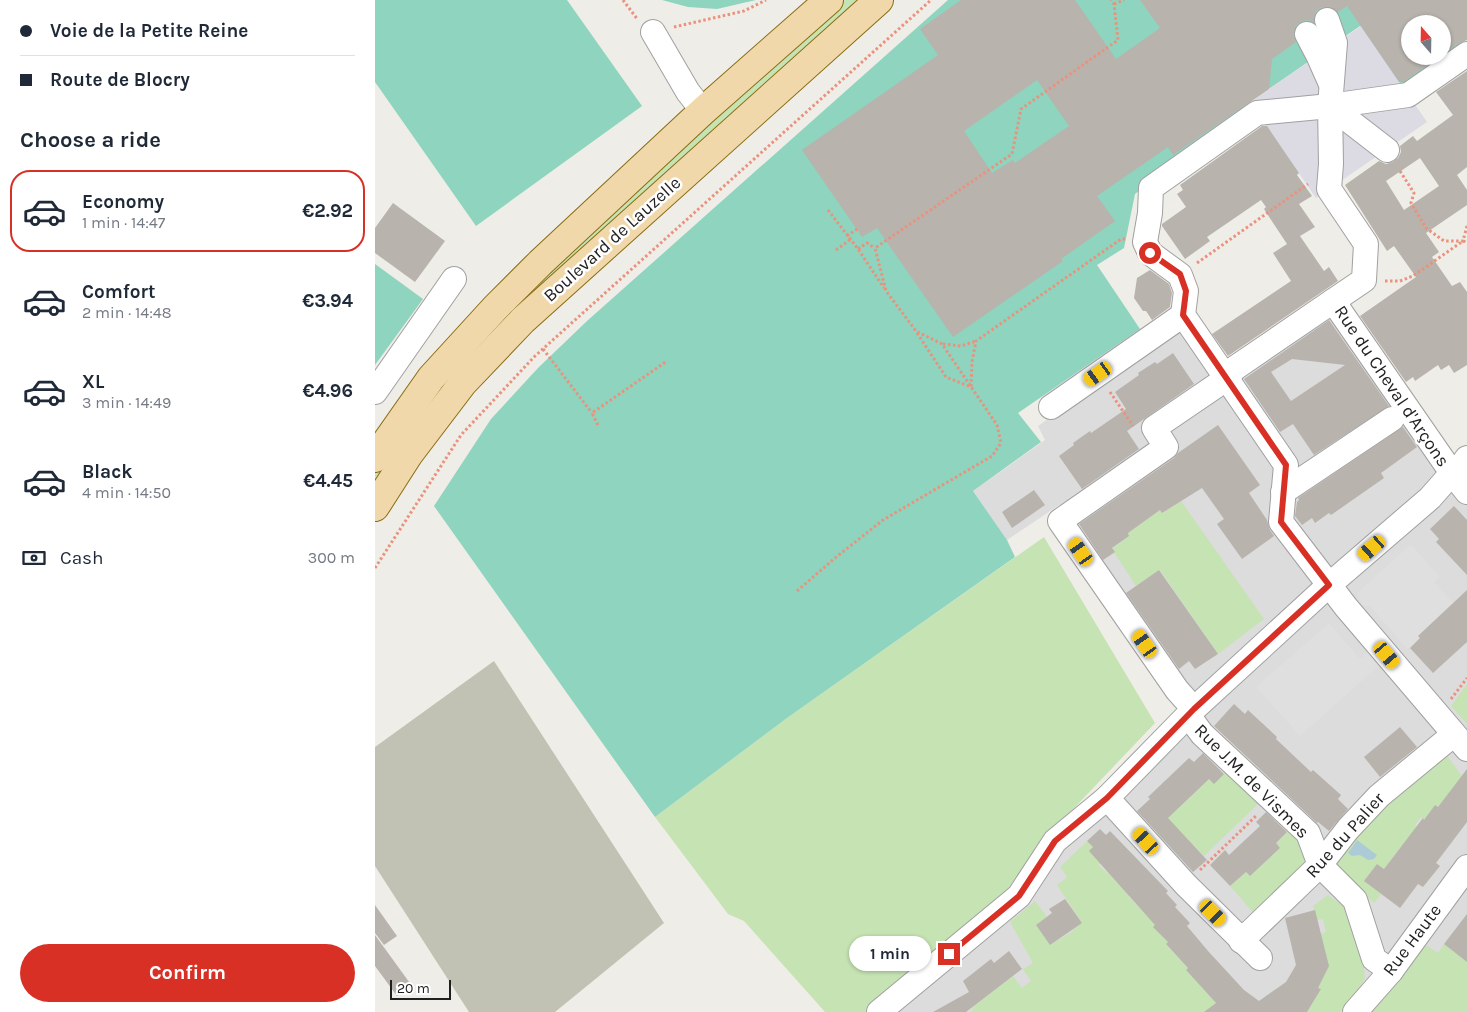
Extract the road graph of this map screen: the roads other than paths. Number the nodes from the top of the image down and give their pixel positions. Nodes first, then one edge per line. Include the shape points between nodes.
1 (829, 0) edge
2 (879, 0) edge
3 (1327, 20) dead end
4 (653, 32) road end
5 (1307, 34) dead end
6 (1467, 54) edge
7 (1331, 96) junction
8 (703, 111) junction
9 (1387, 150) dead end
10 (454, 279) dead end
11 (1333, 301) junction
12 (1183, 315) junction
13 (1226, 379) junction
14 (375, 392) edge
15 (1051, 407) dead end
16 (1393, 419) dead end
17 (375, 458) edge
18 (1459, 466) edge
19 (1283, 492) junction
20 (1467, 492) edge
21 (375, 507) edge
22 (1329, 585) junction
23 (1191, 712) junction
24 (1460, 742) edge
25 (1107, 798) junction
26 (1320, 865) junction
27 (1467, 867) edge
28 (1241, 941) junction
29 (1260, 958) dead end
30 (1391, 971) junction
31 (879, 1012) edge
32 (1355, 1012) edge

1 - 8 main road, Boulevard de Lauzelle
2 - 21 main road, Boulevard de Lauzelle via 523,320 463,383 409,454
3 - 7 street via 1335,44
4 - 8 street
5 - 7 street via 1319,55
6 - 7 street via 1408,95
7 - 9 street
7 - 11 street, Rue du Cheval d'Arçons via 1329,189 1366,244 1364,280
7 - 12 street via 1257,113 1151,188 1145,242 1150,253 1180,274 1186,291
8 - 17 main road, Boulevard de Lauzelle via 495,308 431,378
10 - 14 street
11 - 13 street via 1235,368
11 - 18 street, Rue du Cheval d'Arçons
12 - 13 street
12 - 15 street
13 - 19 street via 1286,465
13 - 23 street, Rue J.M. de Vismes via 1154,428 1166,447 1060,521
16 - 19 street
18 - 20 street, Rue du Cheval d'Arçons
18 - 22 street via 1430,498
19 - 22 street via 1281,522
22 - 23 street
22 - 24 street
23 - 25 street
23 - 26 street, Rue J.M. de Vismes via 1202,734 1308,833
24 - 26 street, Rue du Palier via 1379,796
25 - 28 street
25 - 31 street via 1055,841 1019,896
26 - 28 street, Rue du Palier
26 - 30 street, Rue J.M. de Vismes via 1355,900 1374,959
27 - 30 street, Rue Haute
28 - 29 street
30 - 32 street, Rue Haute

